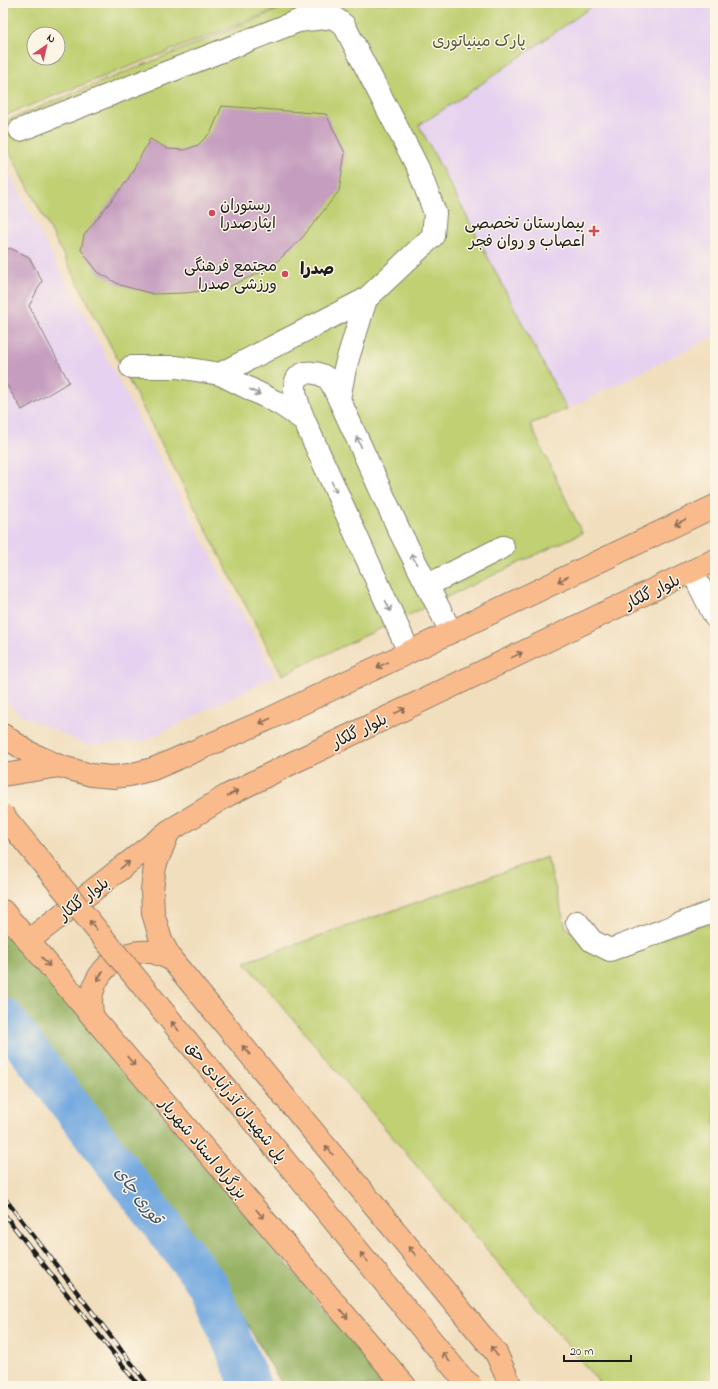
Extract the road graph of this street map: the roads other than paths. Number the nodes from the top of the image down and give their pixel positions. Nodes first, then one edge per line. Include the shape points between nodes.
1 (20, 130) dead end
2 (366, 299) junction
3 (131, 367) dead end
4 (220, 374) junction
5 (339, 399) junction
6 (304, 420) junction
7 (715, 506) edge
8 (503, 547) dead end
9 (715, 560) edge
10 (692, 571) junction
11 (428, 585) junction
12 (715, 617) edge
13 (451, 632) junction
14 (409, 652) junction
15 (3, 735) edge
16 (59, 766) junction
17 (3, 775) edge
18 (3, 815) edge
19 (169, 831) junction
20 (3, 911) edge
21 (715, 911) edge
22 (577, 922) dead end
23 (28, 941) junction
24 (171, 959) junction
25 (92, 1016) junction
26 (405, 1386) edge
27 (472, 1386) edge
28 (511, 1386) edge

1 - 2 lane via 298,21 333,17 344,25 418,168 435,214 433,236
2 - 4 lane
2 - 5 lane via 345,368
3 - 4 lane via 176,367
4 -> 6 lane via 280,404
5 - 6 lane via 328,380 319,374 302,374 296,380 296,396
11 -> 5 lane via 399,530
6 -> 14 lane
7 -> 13 main road
8 - 11 lane
9 - 10 main road, بلوار گلکار
10 - 12 lane
19 -> 10 main road, بلوار گلکار via 228,795 292,763
11 - 13 lane
13 - 14 main road
14 -> 16 main road via 269,719 153,769 113,777 91,775
15 - 16 main road via 28,752
16 - 17 main road
27 -> 18 main road, پل شهیدان آذرآبادی حق, bridge
23 -> 19 main road, بلوار گلکار
19 - 24 main road via 154,866 152,890 153,912 161,940
20 - 23 main road, بزرگراه استاد شهریار
21 - 22 lane via 610,950 592,941
23 -> 25 main road, بزرگراه استاد شهریار
24 -> 25 main road via 152,952 131,952 112,961 98,976 92,996
28 -> 24 main road via 496,1353
25 -> 26 main road, بزرگراه استاد شهریار

